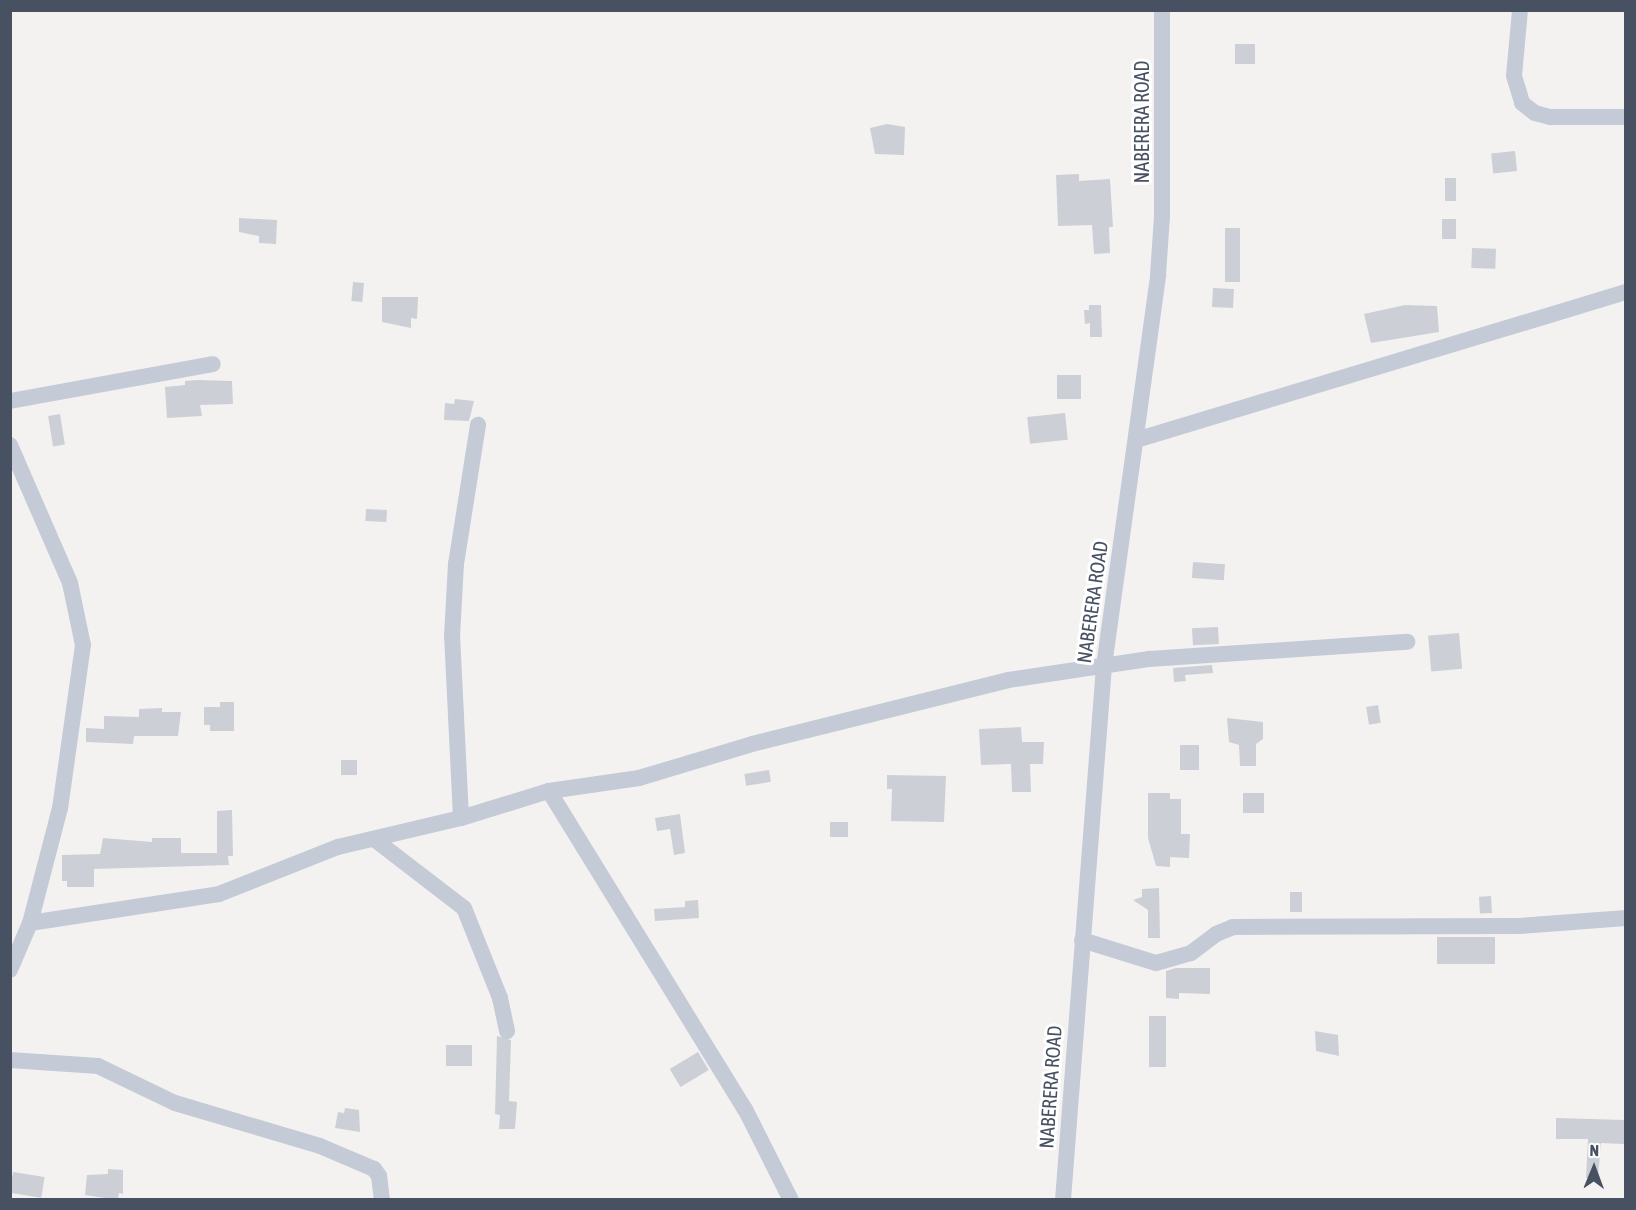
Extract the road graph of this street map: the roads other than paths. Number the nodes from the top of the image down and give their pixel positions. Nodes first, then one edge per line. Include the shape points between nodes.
1 (1162, 10) edge
2 (1520, 10) edge
3 (1626, 117) edge
4 (1626, 292) edge
5 (213, 364) dead end
6 (10, 401) edge
7 (478, 425) dead end
8 (1136, 440) junction
9 (10, 445) edge
10 (1407, 642) dead end
11 (1104, 666) junction
12 (549, 791) junction
13 (461, 818) junction
14 (374, 838) junction
15 (1626, 918) edge
16 (30, 923) junction
17 (1082, 940) junction
18 (10, 970) edge
19 (507, 1031) dead end
20 (10, 1060) edge
21 (382, 1200) edge
22 (791, 1200) edge
23 (1063, 1200) edge

1 - 8 street, NABERERA ROAD via 1162,216
2 - 3 street via 1514,76 1522,103 1535,113 1550,117
4 - 8 street
5 - 6 street
7 - 13 street via 456,564 453,627
8 - 11 street, NABERERA ROAD
9 - 16 street via 70,583 83,645 60,808
10 - 11 street via 1225,653
11 - 12 street via 1008,680 752,744 639,778
11 - 17 street, NABERERA ROAD
12 - 13 street
12 - 22 street via 745,1109
13 - 14 street
14 - 16 street via 301,860 219,894
14 - 19 street via 464,908 500,998
15 - 17 street via 1519,926 1233,927 1191,953 1156,963
16 - 18 street
17 - 23 street, NABERERA ROAD
20 - 21 street via 98,1066 175,1103 329,1149 374,1169

